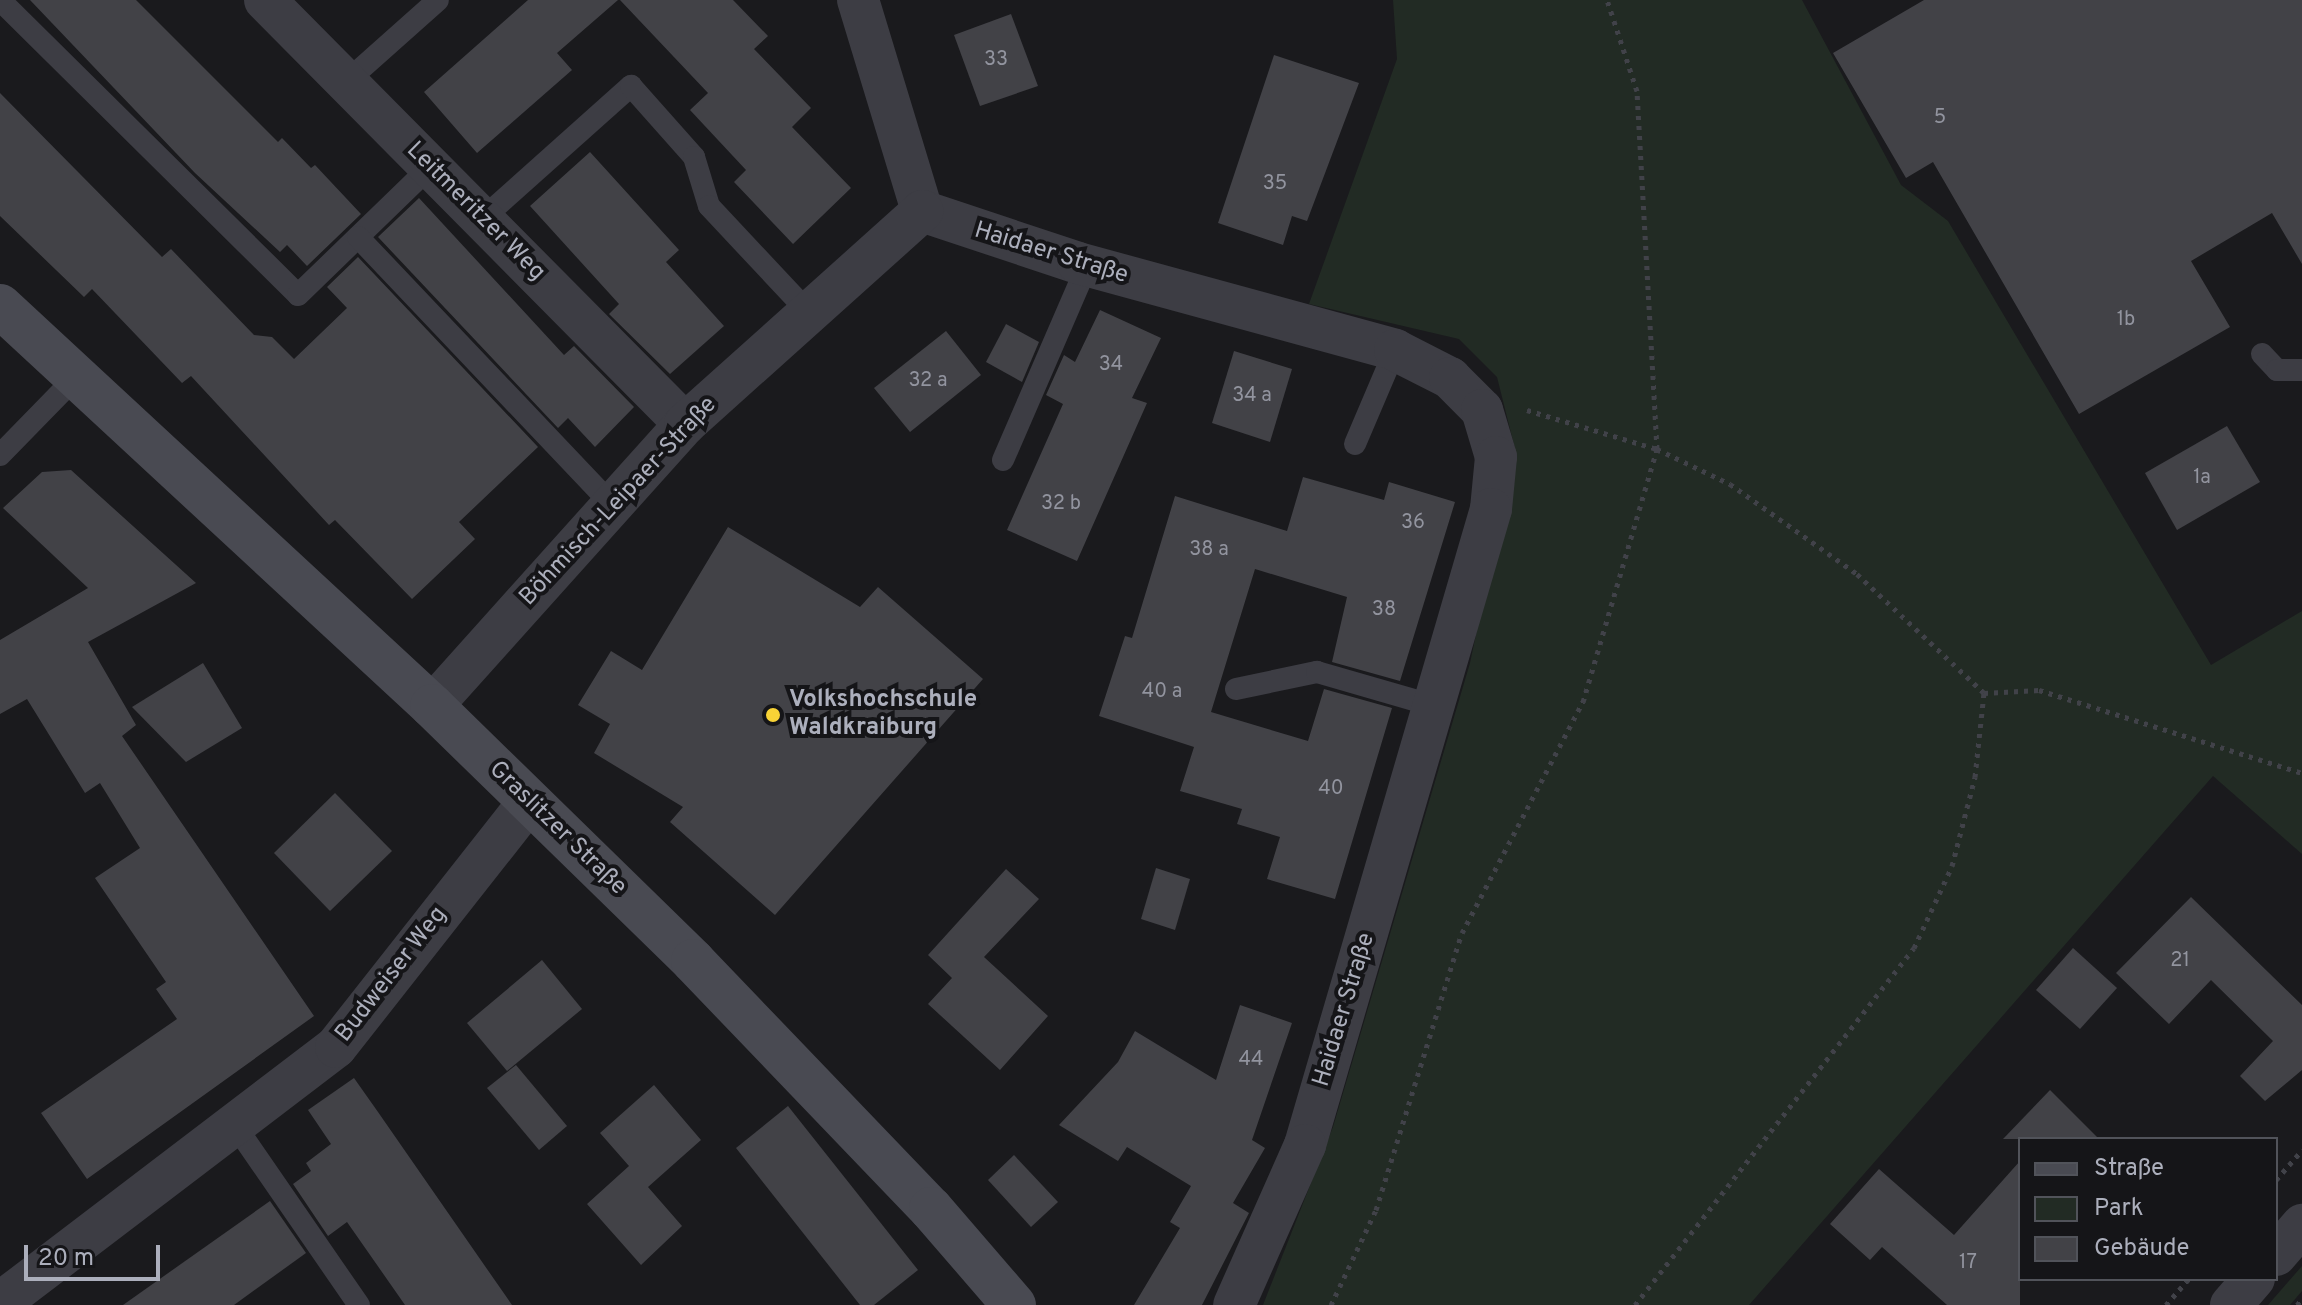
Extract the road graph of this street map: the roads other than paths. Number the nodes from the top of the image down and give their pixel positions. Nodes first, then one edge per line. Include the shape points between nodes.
1 (0, 0) edge
2 (265, 0) edge
3 (438, 0) edge
4 (858, 0) edge
5 (346, 82) junction
6 (430, 167) junction
7 (922, 211) junction
8 (482, 219) junction
9 (358, 237) junction
10 (1087, 266) junction
11 (0, 306) edge
12 (809, 313) junction
13 (1395, 350) junction
14 (2262, 354) dead end
15 (2302, 370) edge
16 (76, 377) junction
17 (685, 424) junction
18 (1355, 444) dead end
19 (0, 455) edge
20 (1003, 460) dead end
21 (612, 505) junction
22 (1236, 689) dead end
23 (432, 706) junction
24 (1435, 706) junction
25 (529, 802) junction
26 (234, 1124) junction
27 (2302, 1225) edge
28 (2278, 1253) edge
29 (2252, 1281) edge
30 (0, 1303) edge
31 (359, 1305) edge
32 (1014, 1305) edge
33 (1234, 1305) edge
34 (2231, 1305) edge

1 - 9 lane via 298,295
2 - 5 street, Leitmeritzer Weg
3 - 5 lane
4 - 7 street
5 - 6 street, Leitmeritzer Weg
6 - 8 street, Leitmeritzer Weg
6 - 9 lane
7 - 10 street, Haidaer Straße
7 - 12 street, Böhmisch-Leipaer-Straße
8 - 12 lane via 631,86 694,157 709,206
8 - 17 street, Leitmeritzer Weg
9 - 21 lane
10 - 13 street, Haidaer Straße
10 - 20 lane
11 - 16 street, Graslitzer Straße
12 - 17 street, Böhmisch-Leipaer-Straße
13 - 18 lane
13 - 24 street, Haidaer Straße via 1450,378 1482,410 1496,457 1491,509
14 - 15 lane via 2277,370
16 - 19 lane
16 - 23 street, Graslitzer Straße
17 - 21 street, Böhmisch-Leipaer-Straße
21 - 23 street, Böhmisch-Leipaer-Straße
22 - 24 lane via 1317,672
23 - 25 street, Graslitzer Straße
24 - 33 street, Haidaer Straße via 1305,1145
25 - 26 street, Budweiser Weg via 336,1047
25 - 32 street, Graslitzer Straße via 693,961 931,1209
26 - 30 street, Budweiser Weg
26 - 31 lane
27 - 28 street
29 - 34 street

